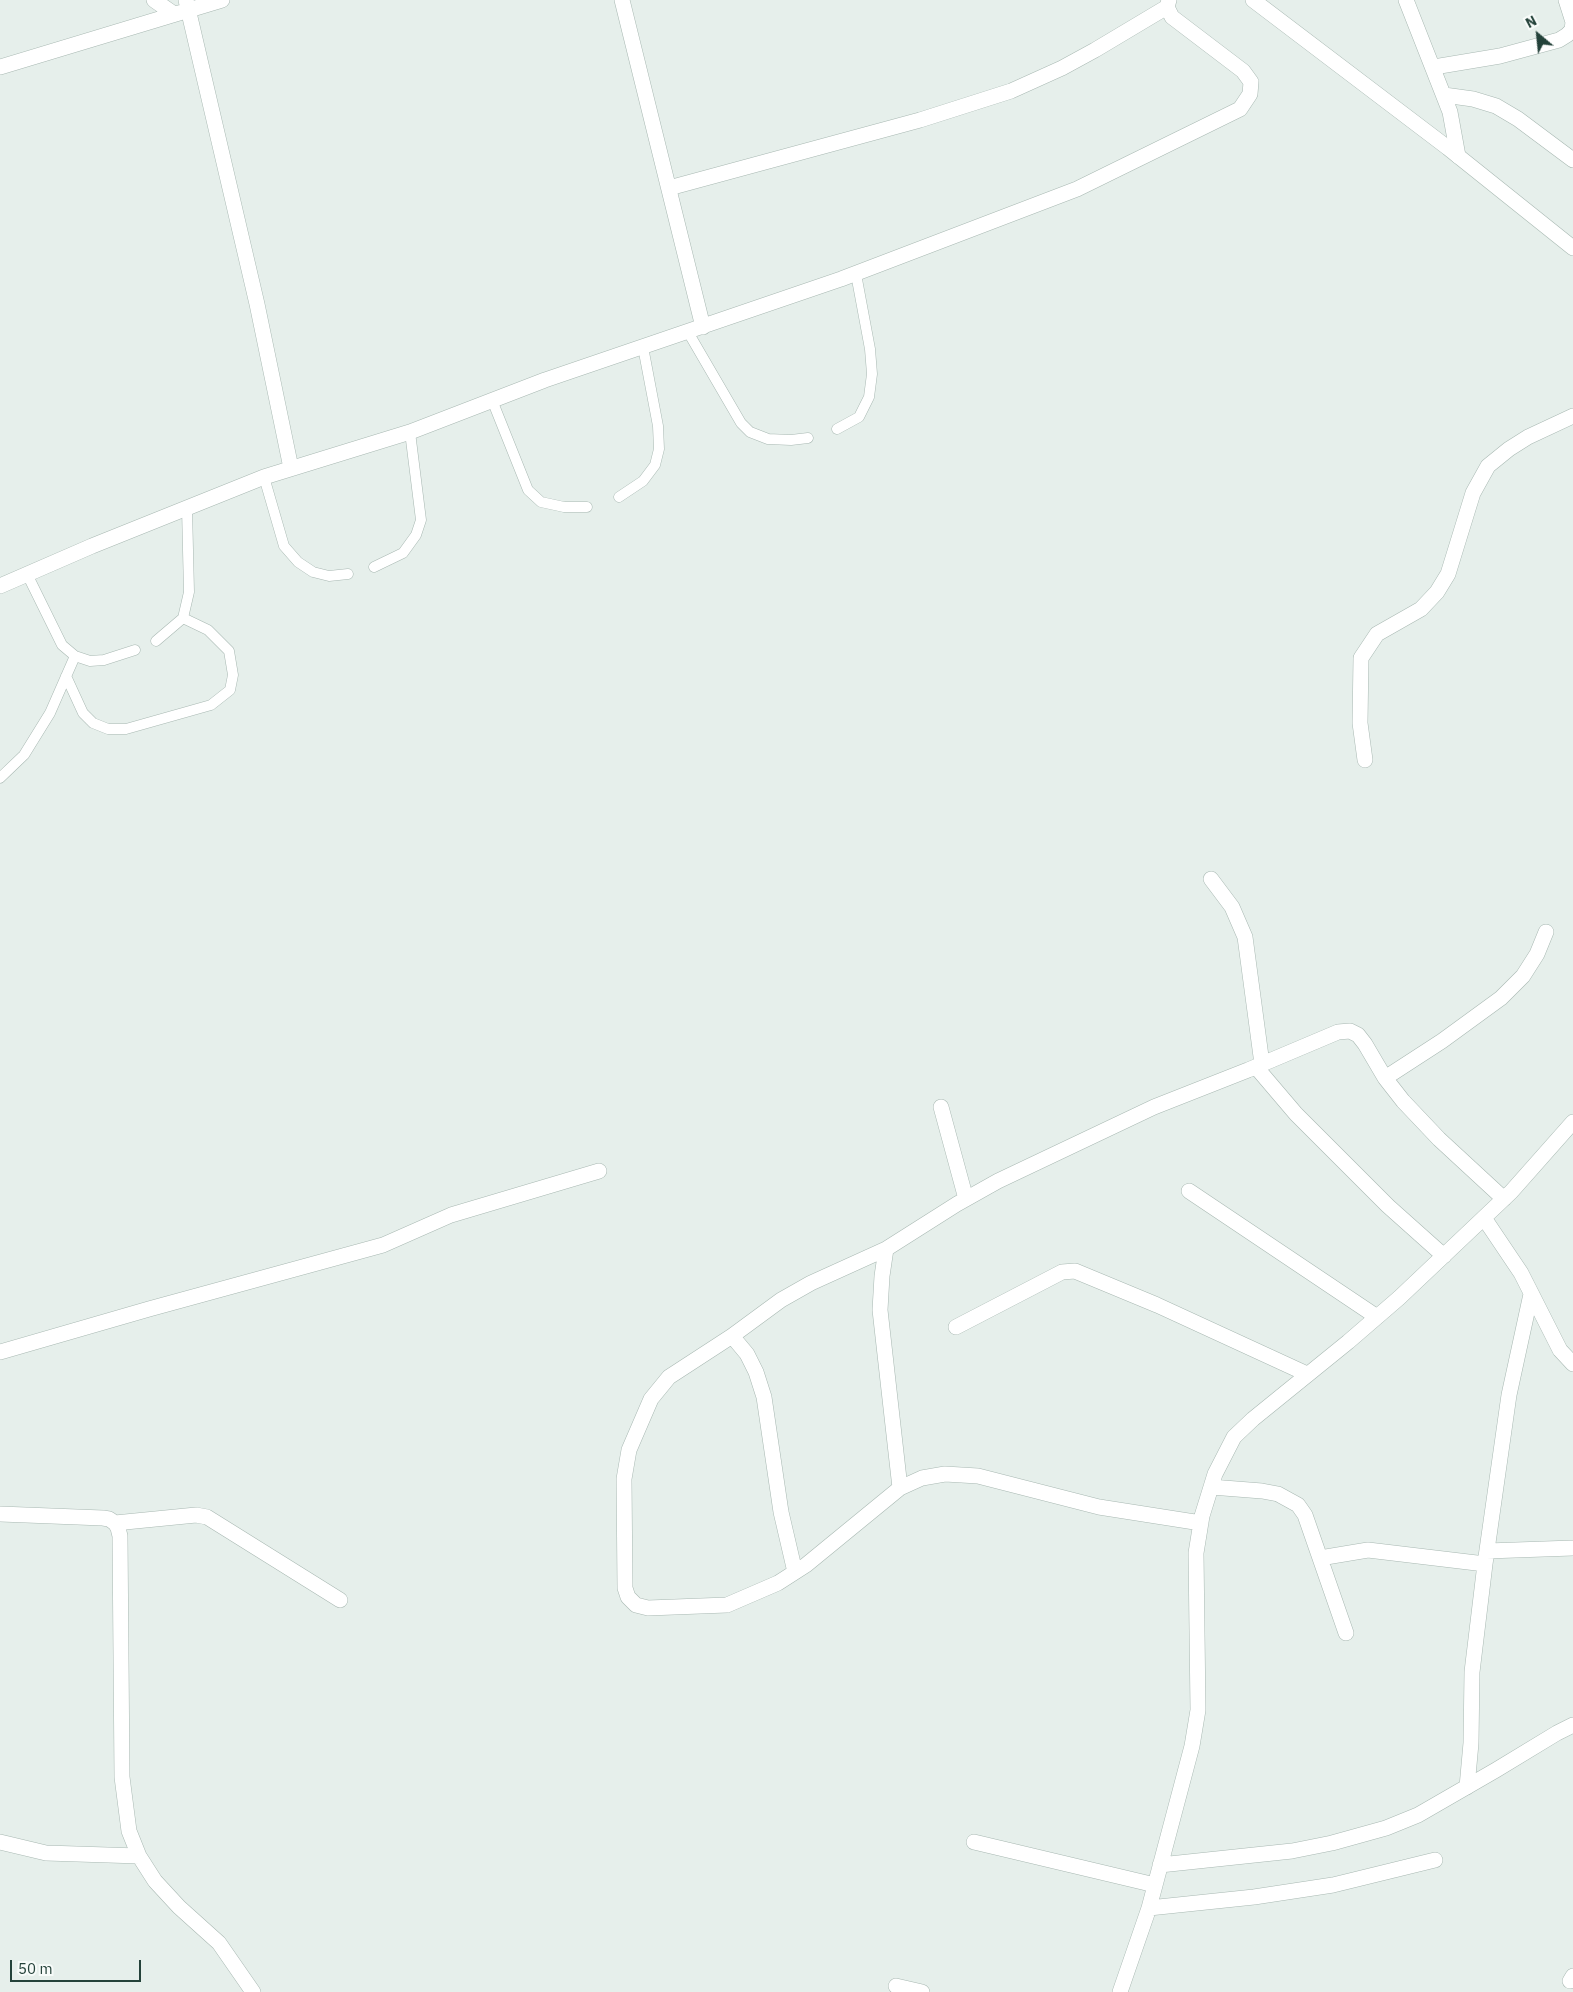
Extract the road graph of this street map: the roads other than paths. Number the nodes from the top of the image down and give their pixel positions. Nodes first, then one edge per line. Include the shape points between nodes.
1 (154, 0) edge
2 (222, 0) edge
3 (622, 0) edge
4 (1253, 0) edge
5 (1406, 0) edge
6 (1566, 0) edge
7 (1168, 3) edge
8 (183, 8) edge
9 (0, 67) edge
10 (1434, 67) junction
11 (1444, 95) junction
12 (1458, 156) junction
13 (1573, 160) edge
14 (669, 188) junction
15 (1573, 248) edge
16 (856, 274) junction
17 (703, 327) junction
18 (688, 332) junction
19 (643, 347) junction
20 (492, 400) junction
21 (1573, 416) edge
22 (837, 429) dead end
23 (410, 432) junction
24 (808, 438) dead end
25 (291, 468) junction
26 (264, 476) junction
27 (618, 497) dead end
28 (587, 507) dead end
29 (187, 508) junction
30 (374, 567) dead end
31 (27, 574) junction
32 (348, 574) dead end
33 (0, 586) edge
34 (183, 618) junction
35 (156, 641) dead end
36 (135, 650) dead end
37 (75, 656) junction
38 (66, 676) junction
39 (1366, 760) dead end
40 (0, 778) edge
41 (1211, 879) dead end
42 (1546, 932) dead end
43 (1259, 1066) junction
44 (1385, 1078) junction
45 (940, 1107) dead end
46 (1573, 1122) edge
47 (599, 1170) dead end
48 (1189, 1191) dead end
49 (966, 1199) junction
50 (1504, 1199) junction
51 (1484, 1218) junction
52 (886, 1249) junction
53 (1444, 1256) junction
54 (1531, 1294) junction
55 (1377, 1317) junction
56 (956, 1327) dead end
57 (732, 1336) junction
58 (0, 1352) edge
59 (1573, 1364) edge
60 (1308, 1374) junction
61 (1211, 1486) junction
62 (900, 1488) junction
63 (0, 1514) edge
64 (115, 1523) junction
65 (1201, 1523) junction
66 (1573, 1548) edge
67 (1486, 1557) junction
68 (1320, 1558) junction
69 (795, 1572) junction
70 (340, 1600) dead end
71 (1346, 1633) dead end
72 (1573, 1725) edge
73 (1467, 1787) junction
74 (0, 1842) edge
75 (974, 1842) dead end
76 (139, 1856) junction
77 (1435, 1860) dead end
78 (1160, 1865) junction
79 (1155, 1885) junction
80 (1149, 1908) junction
81 (896, 1986) dead end
82 (1122, 1991) edge
83 (252, 1992) edge
84 (922, 1992) edge

1 - 8 street
2 - 8 street
3 - 14 street
4 - 12 street
5 - 10 street
6 - 10 street via 1573,22 1567,36 1500,56
7 - 14 street via 1095,50 1011,91 920,120
7 - 16 street via 1172,17 1243,71 1251,82 1250,94 1240,109 1077,190
8 - 9 street
8 - 25 street via 257,304
10 - 11 street
11 - 12 street
11 - 13 street via 1496,106
12 - 15 street
14 - 17 street
16 - 17 street
16 - 22 lane via 872,374 869,397 859,416
17 - 18 street
18 - 19 street
18 - 24 lane via 741,423 750,432 768,439
19 - 20 street
19 - 27 lane via 658,426 659,449 655,465 643,481
20 - 23 street
20 - 28 lane via 528,490 542,502 564,507
21 - 39 street via 1528,437 1488,466 1473,493 1448,574 1437,592 1421,609 1377,634 1361,658 1360,723
23 - 25 street
23 - 30 lane via 421,520 419,528 403,553
25 - 26 street
26 - 29 street
26 - 32 lane via 284,546 298,562 313,572 329,576
29 - 31 street
29 - 34 lane via 189,592
31 - 33 street
31 - 37 lane via 62,645
34 - 35 lane
34 - 38 lane via 208,630 229,651 233,675 230,690 211,705 126,729 108,729 93,724 83,713
36 - 37 lane via 90,662
37 - 38 lane
38 - 40 lane via 50,713 24,755
41 - 43 street via 1232,907 1245,938
42 - 44 street via 1523,976 1501,998
43 - 44 street via 1338,1032 1350,1031 1365,1044
43 - 49 street via 1154,1106
43 - 53 street via 1296,1114 1388,1206
44 - 50 street via 1439,1140
45 - 49 street
46 - 50 street
47 - 58 street via 450,1215 383,1245
48 - 55 street
49 - 52 street
50 - 51 street
51 - 53 street
51 - 54 street via 1521,1273
52 - 57 street via 811,1283 781,1300
52 - 62 street via 880,1310
53 - 55 street
54 - 59 street via 1560,1350
54 - 67 street via 1509,1395
55 - 60 street
56 - 60 street via 1062,1272 1075,1271
57 - 69 street via 747,1354 764,1397 781,1512
57 - 69 street via 669,1377 650,1399 629,1450 624,1479 625,1588 636,1605 648,1608 727,1605
60 - 61 street via 1234,1437
61 - 65 street
61 - 68 street via 1262,1491 1289,1499 1305,1515
62 - 65 street via 922,1478 945,1474 978,1476 1099,1507
62 - 69 street
63 - 64 street via 104,1518
64 - 70 street via 196,1514 207,1517
64 - 76 street via 120,1536 122,1778 130,1831
65 - 78 street via 1196,1553 1198,1710 1192,1746
66 - 67 street
67 - 68 street via 1368,1550
67 - 73 street via 1472,1672
68 - 71 street
72 - 73 street
73 - 78 street via 1418,1815 1332,1843 1292,1851
74 - 76 street via 46,1853
75 - 79 street
76 - 83 street via 154,1881 219,1943
77 - 80 street via 1333,1886
78 - 79 street
79 - 80 street
80 - 82 street
81 - 84 street

